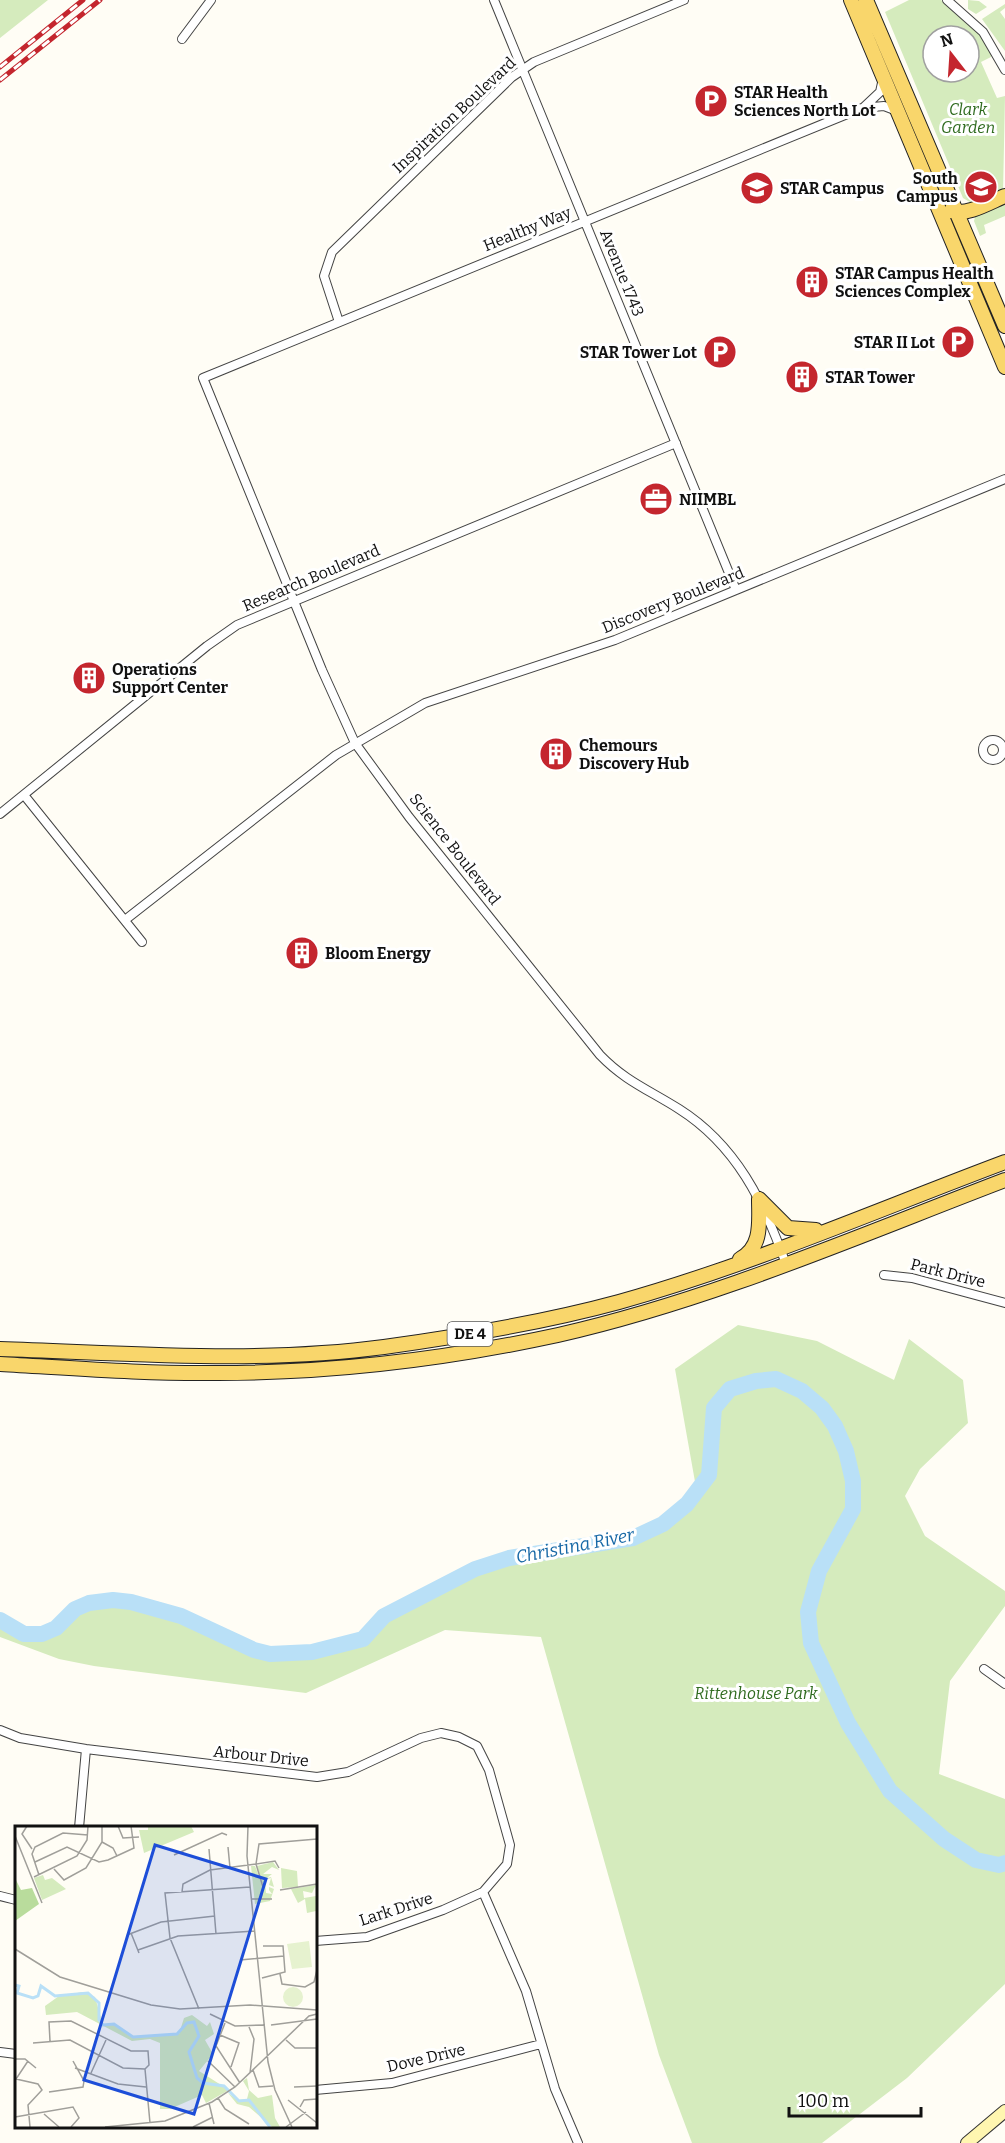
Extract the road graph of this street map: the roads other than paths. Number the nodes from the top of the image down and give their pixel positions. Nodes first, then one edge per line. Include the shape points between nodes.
1 (210, 0) edge
2 (494, 0) edge
3 (851, 0) edge
4 (866, 0) edge
5 (947, 0) edge
6 (680, 1) edge
7 (182, 39) dead end
8 (522, 69) junction
9 (1005, 70) edge
10 (883, 74) junction
11 (862, 108) junction
12 (898, 111) junction
13 (1005, 196) edge
14 (938, 207) junction
15 (958, 213) junction
16 (585, 222) junction
17 (339, 322) junction
18 (1005, 326) edge
19 (1005, 367) edge
20 (203, 378) joint
21 (676, 443) junction
22 (1004, 480) edge
23 (736, 590) junction
24 (294, 600) junction
25 (355, 743) junction
26 (24, 795) junction
27 (0, 814) edge
28 (125, 920) junction
29 (142, 942) dead end
30 (1005, 1162) edge
31 (1005, 1180) edge
32 (759, 1199) junction
33 (839, 1227) junction
34 (780, 1247) junction
35 (786, 1264) junction
36 (717, 1270) junction
37 (884, 1275) dead end
38 (1005, 1303) edge
39 (0, 1349) edge
40 (0, 1364) edge
41 (984, 1669) dead end
42 (1005, 1684) edge
43 (0, 1730) edge
44 (86, 1749) junction
45 (79, 1826) edge
46 (483, 1892) junction
47 (0, 1896) edge
48 (15, 1900) edge
49 (316, 1941) edge
50 (541, 2044) junction
51 (0, 2052) edge
52 (15, 2054) edge
53 (316, 2090) edge
54 (1005, 2110) edge
55 (578, 2143) edge
56 (967, 2143) edge

1 - 7 street
2 - 8 street, Avenue 1743
3 - 10 main road
4 - 15 main road
5 - 9 street via 983,32
6 - 8 street, Inspiration Boulevard
8 - 16 street, Avenue 1743
8 - 17 street, Inspiration Boulevard via 332,252 324,276
10 - 11 street, Healthy Way via 880,91
10 - 12 main road
11 - 12 street, Healthy Way via 884,106
11 - 16 street, Healthy Way
12 - 14 main road
13 - 15 main road
14 - 15 main road
14 - 19 main road
15 - 18 main road
16 - 17 street, Healthy Way
16 - 21 street, Avenue 1743
17 - 20 street, Healthy Way
20 - 24 street, Science Boulevard
21 - 23 street, Avenue 1743
21 - 24 street, Research Boulevard
22 - 23 street, Discovery Boulevard
23 - 25 street, Discovery Boulevard via 591,649 425,703
24 - 25 street, Science Boulevard
24 - 26 street, Research Boulevard via 253,617 220,637
25 - 28 street, Discovery Boulevard
25 - 32 street, Science Boulevard via 409,817 600,1054 632,1083 678,1108 715,1136 740,1166
26 - 27 street, Research Boulevard
26 - 28 street
28 - 29 street
30 - 33 main road, DE 4
31 - 35 main road, DE 4
32 - 33 main road via 788,1228 814,1231
32 - 34 street, Science Boulevard
32 - 36 main road via 756,1244 748,1255
33 - 34 main road, DE 4
34 - 35 street, Science Boulevard
34 - 36 main road, DE 4
35 - 40 main road, DE 4 via 595,1326 416,1360 216,1373
36 - 39 main road, DE 4 via 567,1315 383,1347 216,1356
37 - 38 street, Park Drive via 912,1278
41 - 42 street
43 - 44 street, Arbour Drive via 20,1738
44 - 45 street
44 - 46 street, Arbour Drive via 317,1777 348,1772 421,1738 441,1733 459,1737 477,1746 489,1770 510,1845 507,1864
46 - 49 street, Lark Drive via 367,1936
46 - 50 street via 526,1990
47 - 48 street
50 - 53 street, Dove Drive via 392,2083
50 - 55 street
51 - 52 street
54 - 56 street

